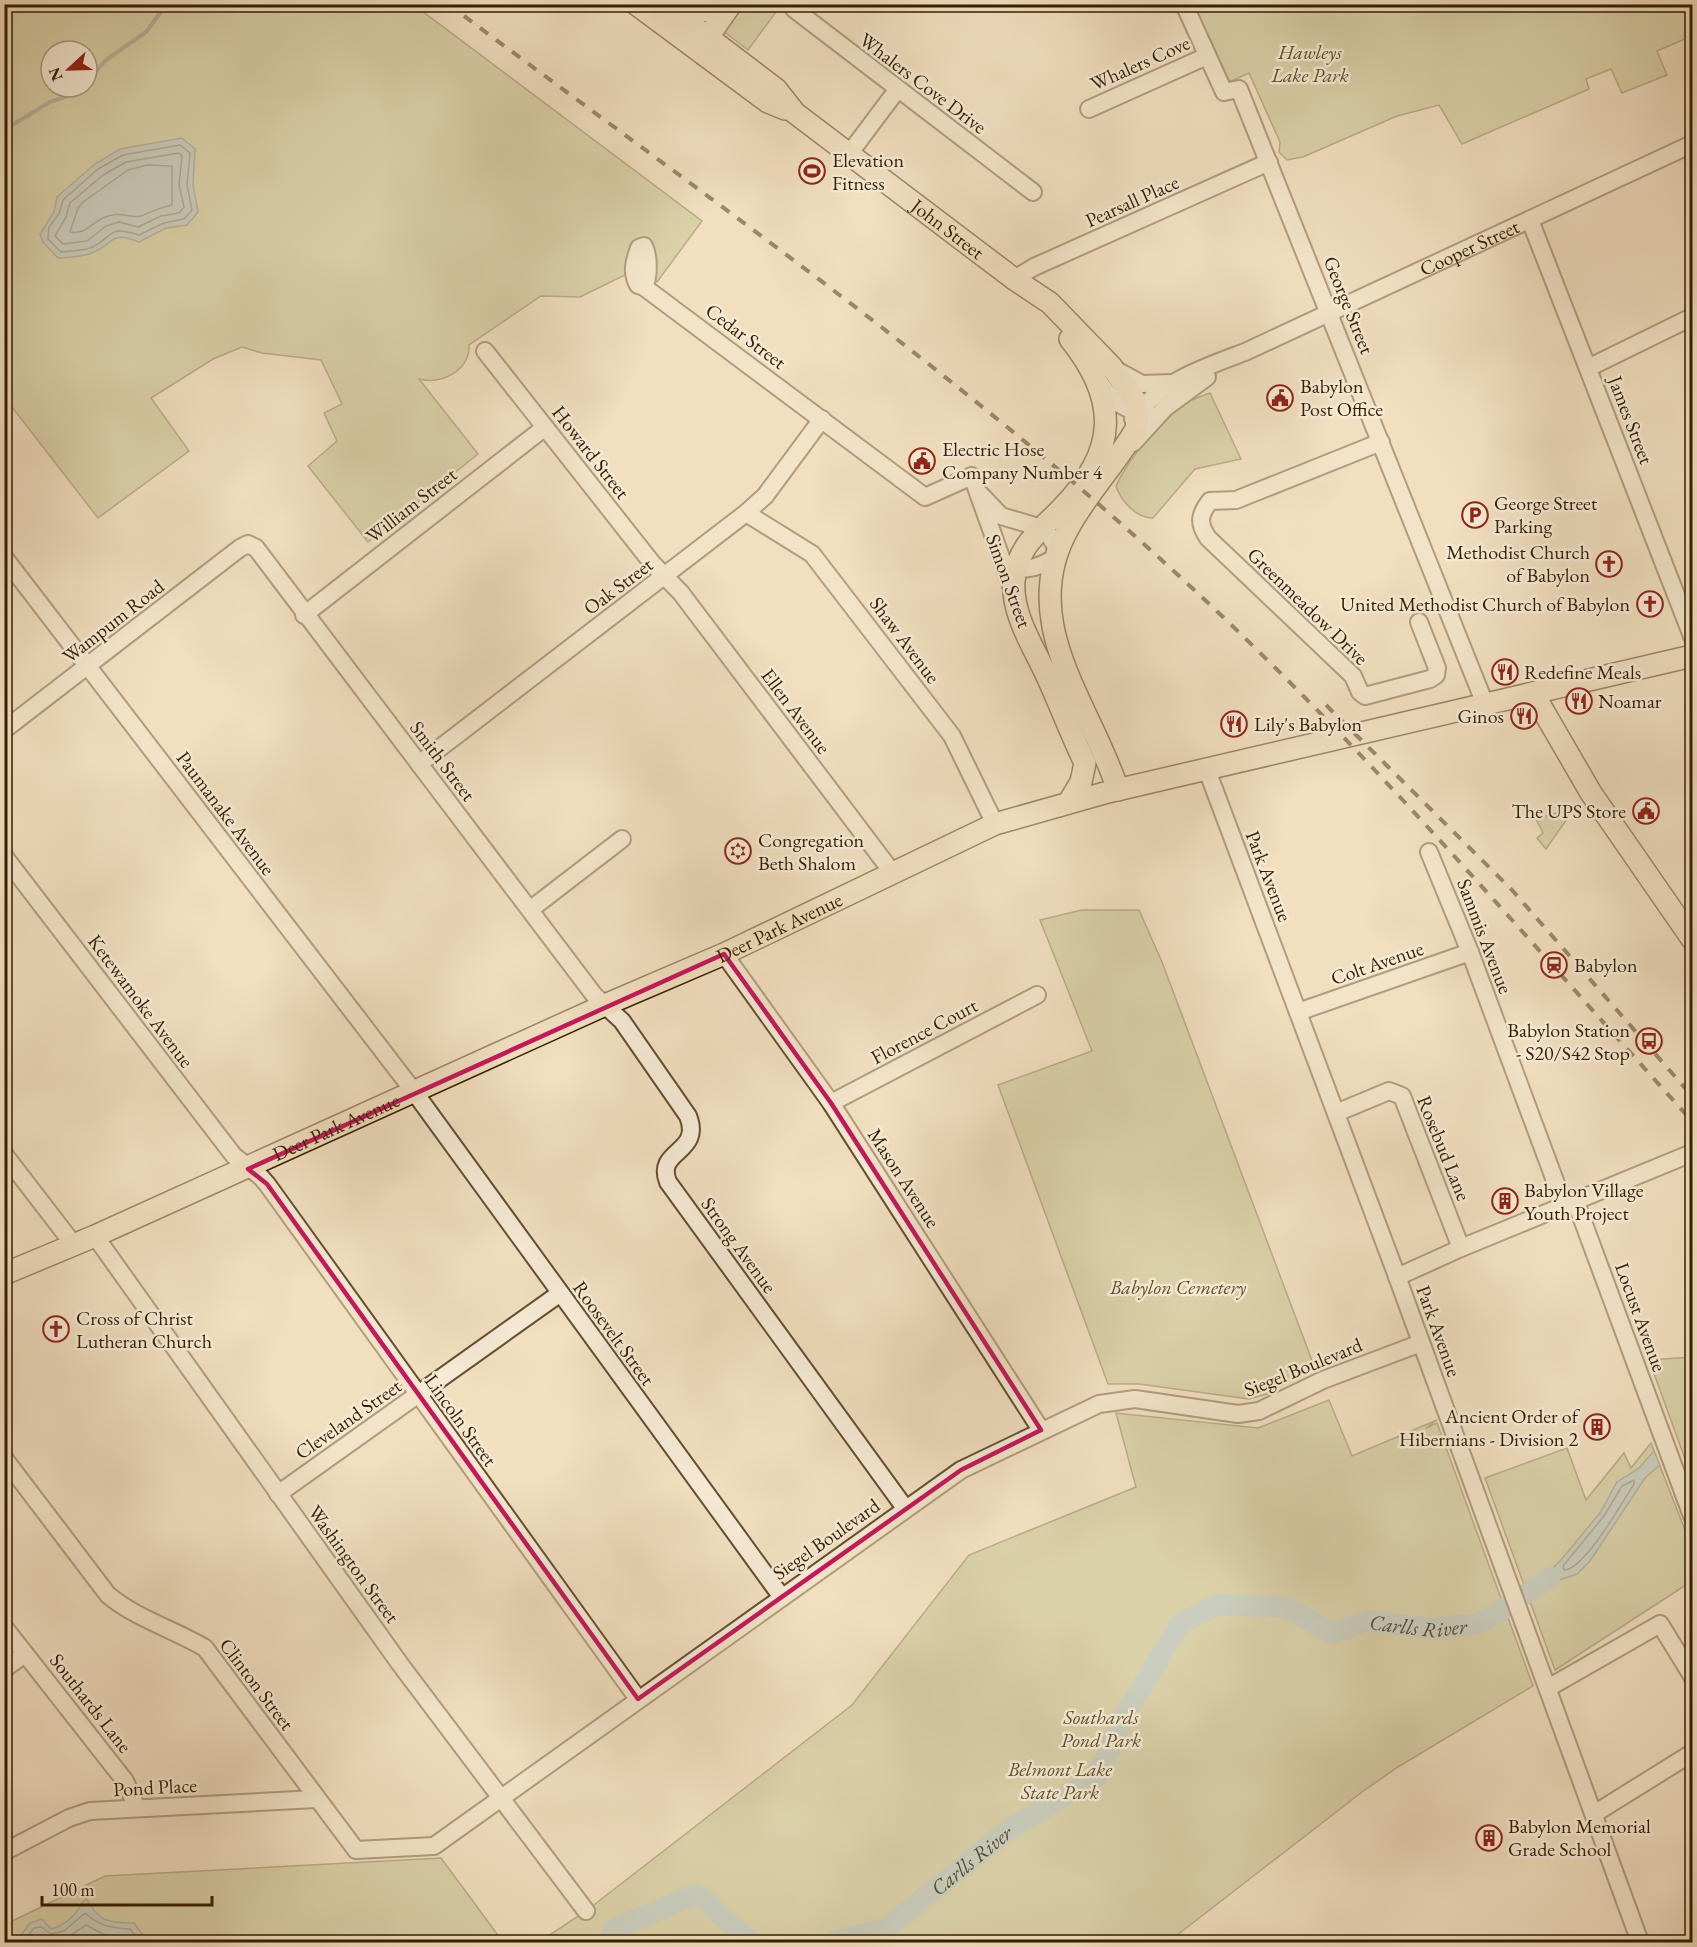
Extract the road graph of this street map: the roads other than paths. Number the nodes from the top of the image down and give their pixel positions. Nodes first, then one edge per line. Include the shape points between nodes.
1 (636, 4) edge
2 (664, 4) edge
3 (673, 4) edge
4 (730, 4) edge
5 (797, 4) edge
6 (1184, 4) edge
7 (708, 37) junction
8 (1207, 56) junction
9 (712, 61) junction
10 (897, 90) junction
11 (1089, 108) dead end
12 (795, 113) junction
13 (1692, 144) edge
14 (849, 154) junction
15 (1269, 162) junction
16 (1033, 192) dead end
17 (1530, 219) junction
18 (1014, 279) junction
19 (644, 287) dead end
20 (1329, 313) junction
21 (1692, 317) edge
22 (485, 351) dead end
23 (1245, 352) junction
24 (1588, 368) junction
25 (1104, 373) junction
26 (1173, 383) junction
27 (1165, 408) junction
28 (1138, 412) junction
29 (822, 419) junction
30 (544, 428) junction
31 (1381, 442) junction
32 (1118, 460) junction
33 (1092, 470) junction
34 (980, 494) junction
35 (746, 513) junction
36 (1040, 527) junction
37 (248, 544) joint
38 (1057, 556) junction
39 (4, 557) edge
40 (1010, 565) junction
41 (664, 577) junction
42 (1013, 592) joint
43 (304, 615) junction
44 (1419, 622) dead end
45 (1692, 636) edge
46 (1692, 656) edge
47 (88, 667) junction
48 (1051, 685) junction
49 (1533, 693) junction
50 (1485, 704) junction
51 (4, 730) edge
52 (419, 764) junction
53 (1207, 770) junction
54 (1113, 791) junction
55 (1069, 802) junction
56 (995, 824) junction
57 (622, 839) dead end
58 (1429, 852) dead end
59 (4, 856) edge
60 (892, 872) junction
61 (531, 909) junction
62 (1692, 939) edge
63 (1470, 952) junction
64 (724, 954) junction
65 (1037, 995) dead end
66 (605, 1005) junction
67 (1298, 1012) junction
68 (415, 1093) junction
69 (831, 1103) junction
70 (1336, 1113) junction
71 (1692, 1153) edge
72 (4, 1154) edge
73 (248, 1168) junction
74 (1570, 1202) junction
75 (95, 1236) junction
76 (74, 1245) junction
77 (1461, 1248) junction
78 (4, 1274) edge
79 (1397, 1277) junction
80 (559, 1294) junction
81 (1421, 1343) junction
82 (418, 1396) junction
83 (1041, 1430) junction
84 (4, 1458) edge
85 (278, 1494) junction
86 (905, 1509) junction
87 (1692, 1516) edge
88 (781, 1596) junction
89 (4, 1627) edge
90 (25, 1654) junction
91 (4, 1669) edge
92 (1692, 1676) edge
93 (1548, 1688) junction
94 (638, 1699) junction
95 (1692, 1753) edge
96 (316, 1798) junction
97 (501, 1800) junction
98 (137, 1808) junction
99 (1594, 1814) junction
100 (4, 1852) edge
101 (586, 1911) dead end
102 (1640, 1942) edge

1 - 9 main road, John Street
2 - 7 main road, John Street
3 - 4 main road via 701,12
4 - 7 main road
5 - 10 street, Whalers Cove Drive via 794,9
6 - 8 street
7 - 9 main road
7 - 12 main road, John Street via 776,89
8 - 11 street, Whalers Cove
8 - 15 street, George Street via 1224,92 1239,89
9 - 12 main road, John Street via 768,102
10 - 14 street
10 - 16 street, Whalers Cove Drive
12 - 14 main road, John Street
13 - 17 street, Cooper Street
14 - 18 main road, John Street
15 - 18 street, Pearsall Place
15 - 20 street, George Street
17 - 20 street, Cooper Street
17 - 24 street, James Street
18 - 25 main road, John Street
19 - 29 street, Cedar Street
20 - 23 street, Cooper Street
20 - 31 street, George Street
21 - 24 street
22 - 30 street, Howard Street
23 - 26 street, Cooper Street
23 - 27 street, Cooper Street
24 - 45 street, James Street
25 - 26 street, John Street via 1142,384
25 - 28 main road, John Street via 1132,395
25 - 33 main road, John Street via 1106,424
26 - 28 street, Cooper Street
27 - 28 street
27 - 32 street, Cooper Street
28 - 32 main road via 1136,429
28 - 33 street, Cooper Street
29 - 34 street, Simon Street via 925,497 972,476
29 - 35 street, Oak Street via 765,496
30 - 41 street, Howard Street
30 - 43 street, William Street
31 - 44 street, Greenmeadow Drive via 1236,500 1210,501 1200,523 1208,538 1353,676 1365,696 1436,675 1437,668
31 - 50 street, George Street
32 - 38 main road via 1069,527
33 - 36 main road, Cooper Street via 1062,508
34 - 36 street via 1010,521
34 - 40 street, Simon Street via 981,508
35 - 41 street, Oak Street
35 - 56 street, Shaw Avenue via 812,554 952,736
36 - 38 street via 1051,536
36 - 40 main road, Cooper Street
37 - 43 street, Smith Street via 256,548
37 - 47 street, Wampum Road
38 - 40 street via 1032,568
38 - 54 main road, Simon Street via 1051,585 1051,624 1061,661
39 - 47 street, Paumanake Avenue
40 - 42 main road, Cooper Street
41 - 52 street, Oak Street
41 - 60 street, Ellen Avenue via 681,593
42 - 48 main road, Simon Street via 1022,622
43 - 52 street, Smith Street
46 - 49 main road, Deer Park Avenue
47 - 51 street, Wampum Road
47 - 68 street, Paumanake Avenue
48 - 54 main road, Simon Street via 1069,709
48 - 55 main road, Simon Street via 1084,763 1081,782
49 - 50 main road, Deer Park Avenue
49 - 62 main road via 1591,793
50 - 53 main road, Deer Park Avenue
52 - 61 street, Smith Street
53 - 54 main road, Deer Park Avenue
53 - 67 street, Park Avenue
54 - 55 main road, Deer Park Avenue
55 - 56 main road, Deer Park Avenue
56 - 60 main road, Deer Park Avenue
57 - 61 street
58 - 63 street, Sammis Avenue
59 - 73 street, Ketewamoke Avenue via 234,1156
60 - 64 main road, Deer Park Avenue
61 - 66 street, Smith Street
63 - 67 street, Colt Avenue
63 - 74 street, Sammis Avenue
64 - 66 main road, Deer Park Avenue
64 - 69 street, Mason Avenue
65 - 69 street, Florence Court
66 - 68 main road, Deer Park Avenue
66 - 86 street, Strong Avenue via 622,1021 692,1127 683,1149 665,1164 668,1182
67 - 70 street, Park Avenue
68 - 73 main road, Deer Park Avenue
68 - 80 street, Roosevelt Street
69 - 83 street, Mason Avenue
70 - 77 street, Rosebud Lane via 1389,1091 1402,1096
70 - 79 street, Park Avenue
71 - 74 street
72 - 76 street
73 - 75 main road, Deer Park Avenue
73 - 82 street, Lincoln Street via 267,1184
74 - 77 street
74 - 87 street, Locust Avenue
75 - 76 main road, Deer Park Avenue
75 - 85 street, Washington Street
76 - 78 main road, Deer Park Avenue
77 - 79 street
79 - 81 street, Park Avenue
80 - 82 street, Cleveland Street
80 - 88 street, Roosevelt Street
81 - 83 street, Siegel Boulevard via 1323,1380 1259,1411 1238,1414 1135,1399 1099,1404
81 - 93 street, Park Avenue
82 - 85 street, Cleveland Street
82 - 94 street, Lincoln Street
83 - 86 street, Siegel Boulevard via 961,1470
84 - 96 street, Clinton Street via 108,1595 127,1610 205,1648
85 - 97 street, Washington Street
86 - 88 street, Siegel Boulevard
88 - 94 street, Siegel Boulevard
89 - 90 street, Southards Lane
90 - 91 street
90 - 98 street, Southards Lane via 125,1781
92 - 93 street via 1660,1624
93 - 99 street, Park Avenue
94 - 97 street, Siegel Boulevard
95 - 99 street
96 - 97 street, Siegel Boulevard via 356,1850 434,1846
96 - 98 street, Pond Place
97 - 101 street, Washington Street
98 - 100 street, Pond Place via 69,1818
99 - 102 street, Park Avenue

